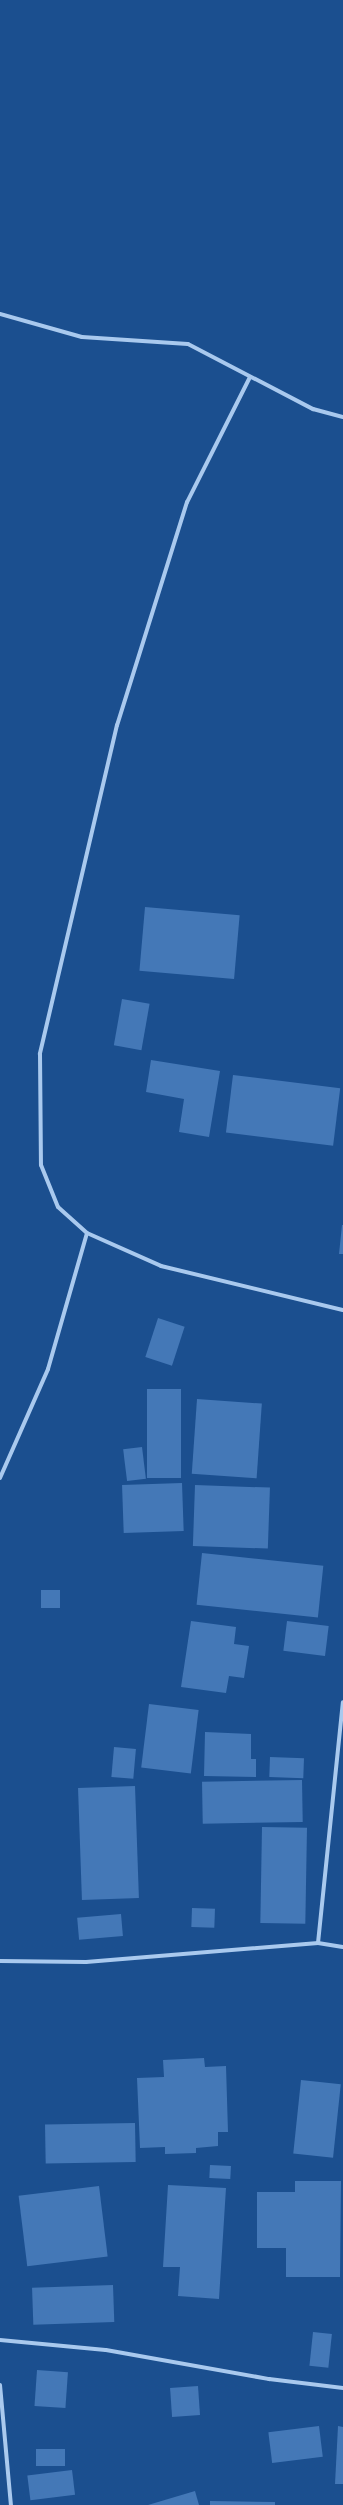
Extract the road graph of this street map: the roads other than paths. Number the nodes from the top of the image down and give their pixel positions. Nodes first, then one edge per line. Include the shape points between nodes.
1 (0, 314) edge
2 (250, 377) junction
3 (343, 417) edge
4 (87, 1233) junction
5 (343, 1310) edge
6 (0, 1478) edge
7 (343, 1702) edge
8 (318, 1943) junction
9 (343, 1947) edge
10 (0, 1961) edge
11 (0, 2340) edge
12 (0, 2385) edge
13 (343, 2388) edge
14 (11, 2505) edge

1 - 2 street via 82,337 188,344
2 - 3 street via 313,409
2 - 4 street via 187,502 119,718 40,1054 41,1164 58,1207
4 - 5 street via 161,1266
4 - 6 street via 48,1369
7 - 8 street
8 - 9 street
8 - 10 street via 86,1962
11 - 13 street via 106,2350 269,2379
12 - 14 street

